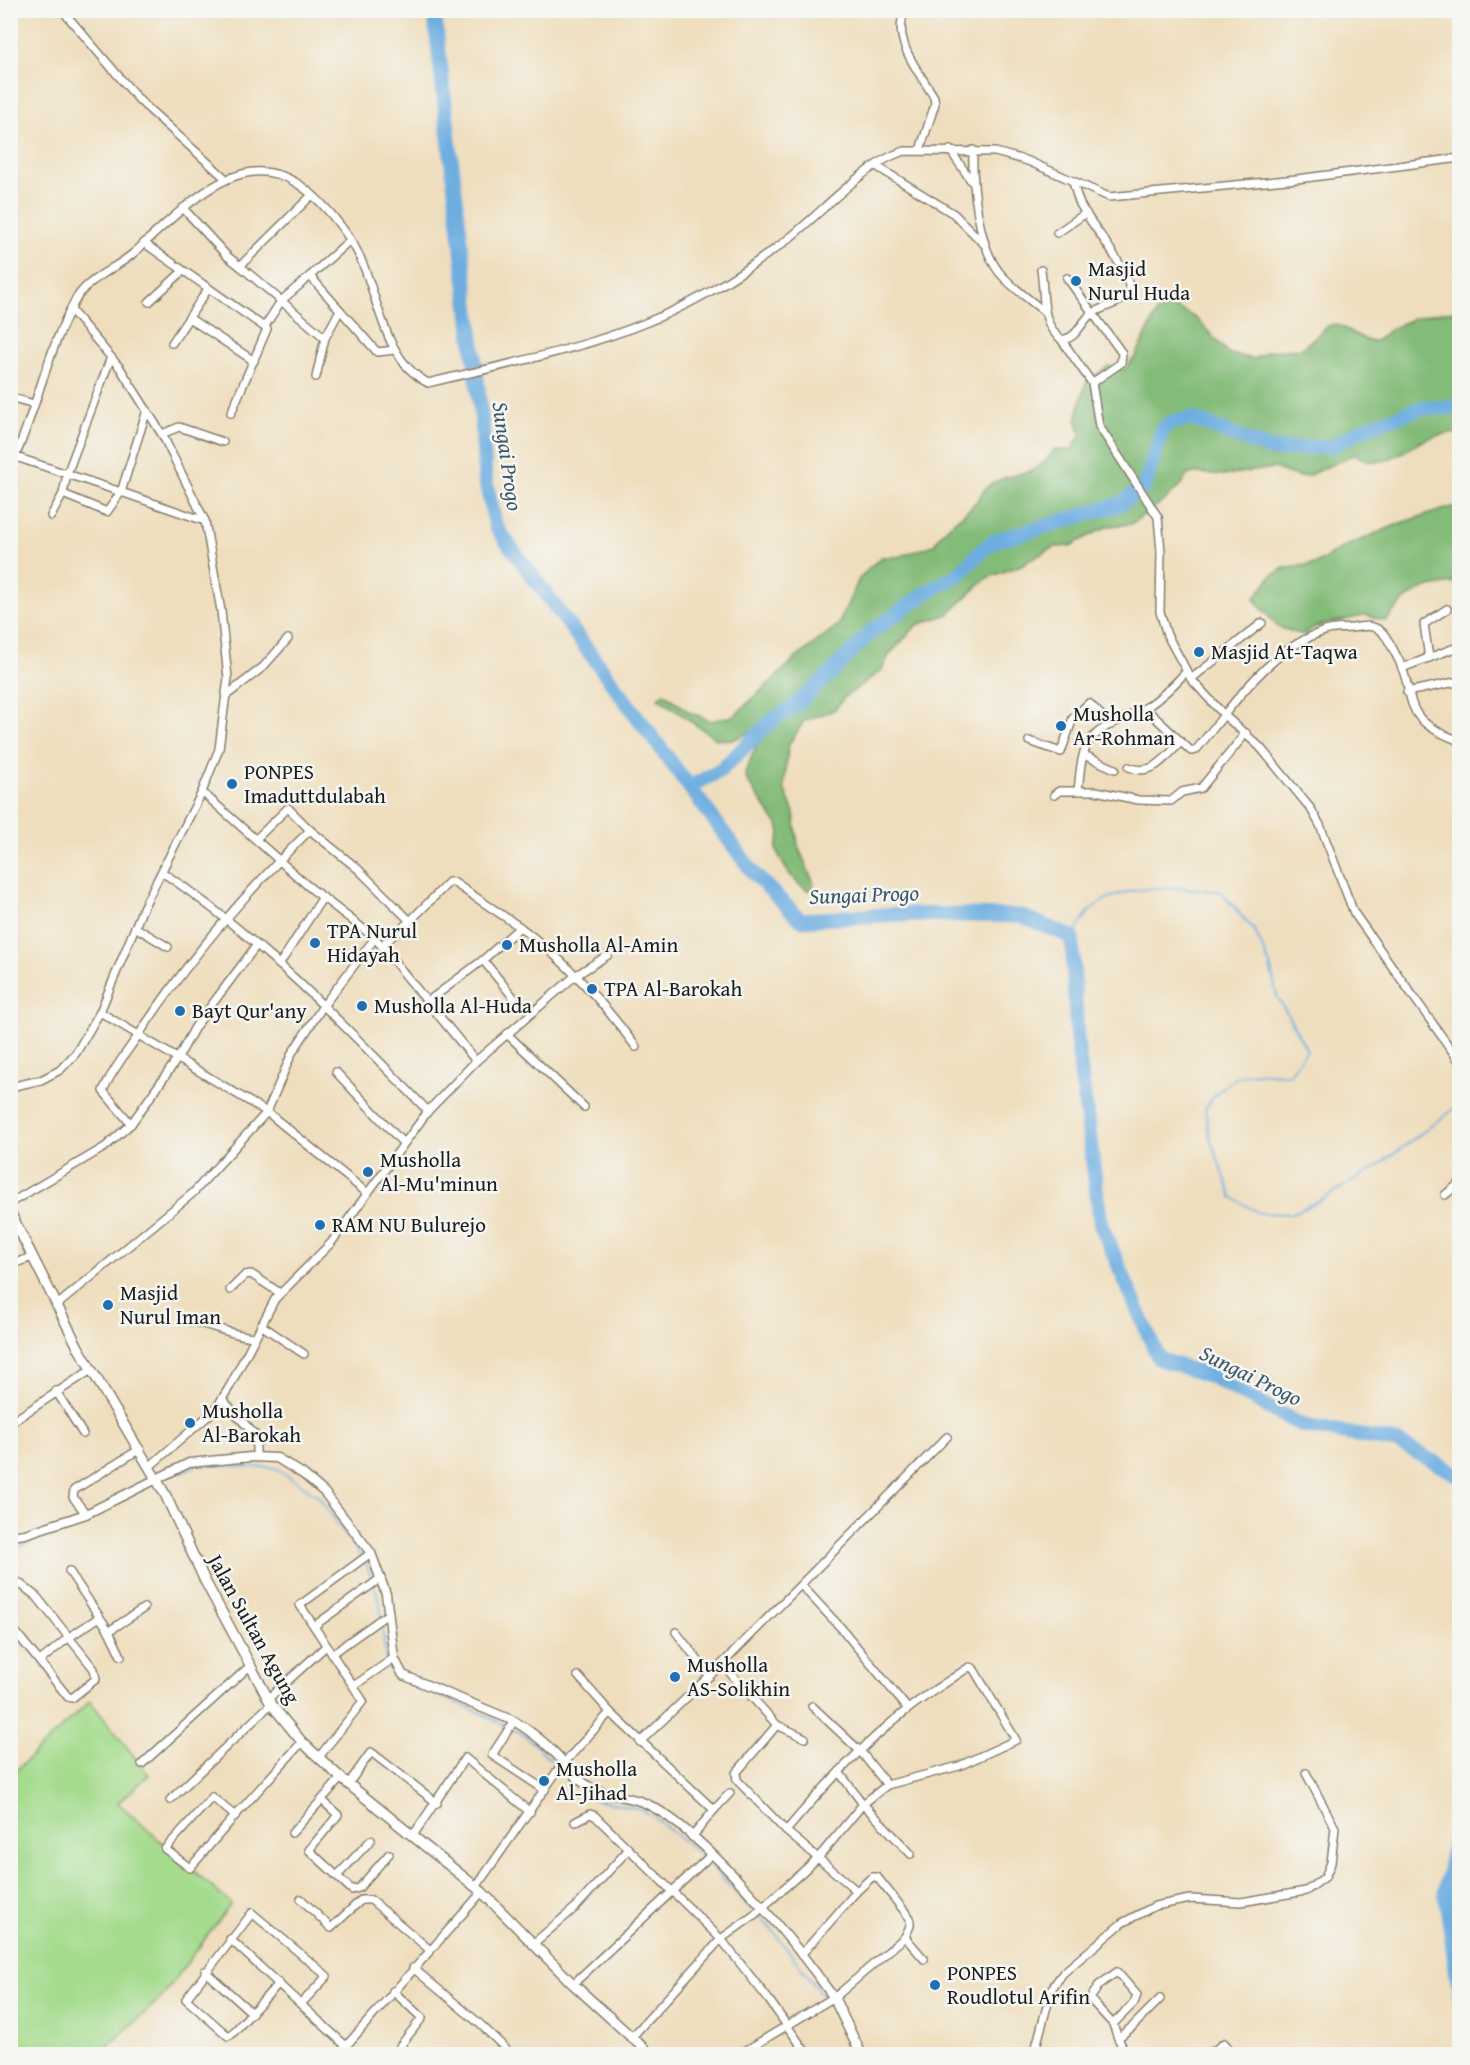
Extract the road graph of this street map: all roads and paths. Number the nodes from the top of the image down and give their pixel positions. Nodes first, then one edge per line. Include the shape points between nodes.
1 (62, 10) edge
2 (905, 10) edge
3 (920, 150) junction
4 (950, 150) junction
5 (973, 150) junction
6 (1460, 158) edge
7 (876, 166) junction
8 (225, 178) junction
9 (1073, 182) junction
10 (975, 186) junction
11 (312, 195) junction
12 (183, 208) junction
13 (1086, 213) junction
14 (1058, 233) dead end
15 (350, 240) junction
16 (144, 243) junction
17 (985, 245) junction
18 (240, 266) junction
19 (1041, 270) dead end
20 (183, 271) junction
21 (310, 276) junction
22 (1067, 279) dead end
23 (208, 289) junction
24 (281, 301) junction
25 (149, 302) dead end
26 (70, 310) junction
27 (340, 310) junction
28 (1045, 312) junction
29 (1091, 314) junction
30 (189, 318) junction
31 (265, 326) junction
32 (325, 338) junction
33 (1061, 339) junction
34 (172, 343) dead end
35 (395, 350) junction
36 (111, 357) junction
37 (254, 361) junction
38 (316, 377) dead end
39 (1092, 383) junction
40 (10, 397) edge
41 (34, 404) junction
42 (147, 410) junction
43 (231, 413) dead end
44 (162, 434) junction
45 (223, 442) dead end
46 (16, 457) junction
47 (10, 468) edge
48 (67, 474) junction
49 (121, 492) junction
50 (63, 494) junction
51 (51, 516) dead end
52 (205, 521) junction
53 (1447, 609) dead end
54 (1262, 622) dead end
55 (288, 639) dead end
56 (1460, 646) edge
57 (1429, 658) junction
58 (1402, 668) junction
59 (1186, 672) junction
60 (1191, 679) junction
61 (1460, 681) edge
62 (1407, 692) junction
63 (227, 695) junction
64 (1145, 708) junction
65 (1224, 715) junction
66 (1111, 725) junction
67 (1246, 733) junction
68 (1029, 741) dead end
69 (1460, 741) edge
70 (1180, 742) junction
71 (1084, 755) junction
72 (1129, 767) dead end
73 (1115, 770) dead end
74 (1078, 790) junction
75 (202, 792) junction
76 (1054, 795) dead end
77 (310, 830) junction
78 (256, 838) junction
79 (279, 860) junction
80 (162, 872) junction
81 (323, 897) junction
82 (227, 919) junction
83 (410, 921) junction
84 (135, 927) junction
85 (520, 927) junction
86 (375, 938) junction
87 (382, 945) junction
88 (256, 946) junction
89 (168, 947) dead end
90 (608, 955) dead end
91 (483, 960) junction
92 (279, 965) junction
93 (575, 976) junction
94 (427, 1002) junction
95 (518, 1003) dead end
96 (323, 1006) junction
97 (100, 1012) junction
98 (507, 1034) junction
99 (138, 1035) junction
100 (636, 1047) dead end
101 (178, 1058) junction
102 (476, 1061) junction
103 (1460, 1062) edge
104 (336, 1072) dead end
105 (10, 1087) edge
106 (584, 1107) dead end
107 (428, 1111) junction
108 (267, 1112) junction
109 (131, 1124) junction
110 (403, 1143) junction
111 (1460, 1183) edge
112 (366, 1192) junction
113 (1445, 1195) dead end
114 (10, 1203) edge
115 (10, 1212) edge
116 (32, 1257) junction
117 (10, 1265) edge
118 (230, 1290) dead end
119 (280, 1293) junction
120 (56, 1306) junction
121 (188, 1321) dead end
122 (261, 1325) junction
123 (255, 1337) junction
124 (304, 1354) dead end
125 (91, 1370) junction
126 (56, 1391) junction
127 (222, 1399) junction
128 (10, 1423) edge
129 (83, 1434) dead end
130 (947, 1437) dead end
131 (140, 1449) junction
132 (256, 1456) junction
133 (149, 1467) junction
134 (160, 1486) junction
135 (86, 1514) junction
136 (10, 1536) edge
137 (371, 1552) junction
138 (69, 1571) dead end
139 (10, 1576) edge
140 (381, 1578) junction
141 (801, 1585) junction
142 (144, 1608) dead end
143 (389, 1613) junction
144 (98, 1618) junction
145 (10, 1624) edge
146 (314, 1626) junction
147 (109, 1631) junction
148 (676, 1632) dead end
149 (68, 1638) junction
150 (326, 1646) junction
151 (332, 1654) junction
152 (122, 1656) dead end
153 (394, 1658) junction
154 (40, 1661) junction
155 (722, 1664) junction
156 (251, 1665) junction
157 (578, 1676) dead end
158 (710, 1676) junction
159 (355, 1685) junction
160 (270, 1701) junction
161 (812, 1706) dead end
162 (908, 1709) junction
163 (610, 1712) junction
164 (514, 1721) junction
165 (777, 1725) junction
166 (805, 1738) dead end
167 (302, 1742) junction
168 (640, 1742) junction
169 (861, 1752) junction
170 (318, 1757) junction
171 (142, 1764) dead end
172 (561, 1767) junction
173 (839, 1772) junction
174 (1306, 1773) dead end
175 (345, 1781) junction
176 (886, 1785) junction
177 (545, 1790) junction
178 (730, 1793) dead end
179 (170, 1800) dead end
180 (322, 1800) junction
181 (437, 1803) junction
182 (863, 1804) junction
183 (714, 1810) junction
184 (530, 1812) junction
185 (234, 1816) junction
186 (575, 1822) dead end
187 (786, 1831) junction
188 (292, 1833) dead end
189 (414, 1834) junction
190 (692, 1837) junction
191 (370, 1840) dead end
192 (628, 1850) junction
193 (389, 1854) dead end
194 (911, 1854) dead end
195 (818, 1858) junction
196 (707, 1859) junction
197 (337, 1876) junction
198 (479, 1889) junction
199 (673, 1892) junction
200 (856, 1892) junction
201 (301, 1899) dead end
202 (758, 1912) junction
203 (905, 1937) junction
204 (230, 1939) junction
205 (721, 1939) junction
206 (534, 1943) junction
207 (430, 1950) junction
208 (801, 1955) junction
209 (924, 1959) dead end
210 (413, 1968) junction
211 (205, 1971) junction
212 (279, 1983) junction
213 (573, 1984) junction
214 (393, 1991) junction
215 (1160, 1999) dead end
216 (830, 2000) junction
217 (301, 2004) junction
218 (252, 2013) junction
219 (1113, 2024) junction
220 (788, 2025) junction
221 (631, 2038) junction
222 (1118, 2038) junction
223 (346, 2046) junction
224 (339, 2055) edge
225 (410, 2055) edge
226 (508, 2055) edge
227 (650, 2055) edge
228 (740, 2055) edge
229 (807, 2055) edge
230 (861, 2055) edge
231 (1034, 2055) edge
232 (1126, 2055) edge
233 (1210, 2055) edge
234 (1234, 2055) edge

1 - 8 street via 140,101
2 - 3 street via 899,25 902,42 935,104
3 - 4 street
3 - 7 street via 895,154
4 - 5 street
4 - 10 street
5 - 9 street via 1028,161
5 - 10 street
6 - 9 street via 1129,197 1109,197
7 - 17 street via 954,214
7 - 35 street via 782,243 712,291 645,325 530,359 428,383 406,369
8 - 11 street via 263,172 282,175
8 - 12 street
9 - 13 street
10 - 17 street
11 - 15 street
11 - 18 street
12 - 16 street
12 - 18 street
13 - 14 street
13 - 29 street via 1114,256 1130,292 1112,306
15 - 21 street
15 - 35 street via 373,288
16 - 20 street
16 - 26 street via 89,285
17 - 28 street via 1000,273
18 - 24 street
19 - 28 street
20 - 23 street
20 - 25 street
21 - 24 street
21 - 27 street
22 - 29 street
23 - 30 street
23 - 31 street
24 - 31 street
24 - 32 street
26 - 36 street
26 - 41 street
27 - 32 street
27 - 35 street via 378,353
28 - 33 street via 1050,330
29 - 33 street via 1071,338
29 - 39 street via 1123,355 1121,363
30 - 34 street
30 - 37 street
31 - 37 street via 267,331
32 - 38 street
33 - 39 street
36 - 42 street
36 - 48 street
37 - 43 street
39 - 59 street via 1099,426 1158,517 1163,624
40 - 41 street
41 - 46 street
42 - 44 street
42 - 49 street
44 - 45 street via 179,427
44 - 52 street
46 - 47 street
46 - 48 street
48 - 49 street
48 - 50 street
49 - 50 street via 106,513
49 - 52 street
50 - 51 street
52 - 63 street via 220,611
53 - 57 street via 1424,624
54 - 60 street
55 - 63 street via 263,667
56 - 57 street
57 - 58 street
58 - 62 street
58 - 65 street via 1384,633 1374,626 1325,631 1281,654
59 - 60 street
59 - 64 street
60 - 65 street
61 - 62 street
62 - 69 street via 1425,725
63 - 75 street via 219,749
64 - 66 street
64 - 70 street
65 - 67 street
65 - 70 street via 1196,750 1189,750
66 - 68 street via 1089,703 1073,718 1061,752
66 - 71 street via 1091,740
67 - 74 street via 1201,788 1179,793 1171,801
67 - 103 street via 1311,809 1354,913
70 - 72 street via 1150,770 1139,772
71 - 73 street
71 - 74 street
74 - 76 street via 1059,790
75 - 78 street
75 - 80 street
77 - 78 street via 288,808
77 - 79 street
77 - 83 street via 358,869
78 - 79 street
79 - 81 street
79 - 82 street
80 - 82 street
80 - 84 street
81 - 86 street
81 - 92 street
82 - 88 street
82 - 99 street
83 - 85 street via 453,882
83 - 87 street
84 - 89 street
84 - 97 street
85 - 91 street
85 - 93 street
86 - 87 street
86 - 96 street
87 - 94 street
88 - 92 street
88 - 101 street via 195,1028
90 - 93 street
91 - 94 street
91 - 95 street
92 - 96 street
93 - 98 street
93 - 100 street via 612,1014
94 - 102 street
96 - 107 street
96 - 108 street via 292,1053
97 - 99 street
97 - 105 street via 76,1053 60,1070 40,1080
98 - 102 street
98 - 106 street
99 - 101 street
99 - 109 street via 103,1091
101 - 108 street
101 - 109 street
102 - 107 street
104 - 110 street
107 - 110 street
108 - 112 street
108 - 120 street via 193,1193
109 - 114 street via 105,1147
110 - 112 street
111 - 113 street
112 - 119 street via 331,1243
115 - 116 main road, Jalan Sultan Agung
116 - 117 street
116 - 120 main road, Jalan Sultan Agung
118 - 119 street via 251,1274
119 - 122 street
120 - 125 main road, Jalan Sultan Agung
121 - 123 street via 216,1326 235,1336
122 - 123 street
122 - 124 street
123 - 127 street
125 - 126 street
125 - 131 main road, Jalan Sultan Agung
126 - 128 street
126 - 129 street
127 - 132 street via 256,1436
127 - 133 street via 215,1410
130 - 141 street
131 - 133 main road, Jalan Sultan Agung
131 - 135 street via 74,1490 73,1497
132 - 134 street via 189,1463
132 - 137 street via 283,1460 316,1484
133 - 134 main road, Jalan Sultan Agung
134 - 135 street
134 - 156 main road, Jalan Sultan Agung
135 - 136 street
137 - 140 street
137 - 146 street via 300,1603
138 - 144 street
139 - 149 street via 37,1597
140 - 143 street
140 - 146 street
141 - 155 street
141 - 162 street
142 - 147 street
143 - 151 street
143 - 153 street
144 - 147 street
144 - 149 street
145 - 154 street
146 - 150 street
147 - 152 street
148 - 158 street
149 - 154 street
149 - 154 street via 96,1674 94,1681 70,1698
150 - 151 street
150 - 160 street
151 - 159 street
153 - 159 street
153 - 164 street via 408,1679
155 - 158 street
155 - 165 street
156 - 160 main road, Jalan Sultan Agung
156 - 171 street
157 - 163 street
158 - 168 street
159 - 170 street via 363,1703
160 - 167 main road, Jalan Sultan Agung
160 - 179 street
161 - 169 street
162 - 169 street
162 - 176 street via 972,1667 1016,1740 959,1766
163 - 168 street
163 - 172 street
164 - 172 street via 529,1729
164 - 177 street via 492,1755
165 - 166 street
165 - 187 street via 736,1773 736,1778
167 - 170 main road, Jalan Sultan Agung
167 - 185 street
168 - 183 street
169 - 173 street
169 - 176 street
170 - 175 main road, Jalan Sultan Agung
172 - 177 street
172 - 190 street via 590,1787 647,1804
173 - 182 street
173 - 187 street
174 - 231 street via 1335,1828 1331,1863 1325,1877 1306,1890 1241,1902 1190,1899 1155,1906 1122,1923 1063,1973 1052,1988
175 - 180 street
175 - 181 street via 371,1752
175 - 189 main road, Jalan Sultan Agung
176 - 182 street
177 - 184 street
178 - 183 street
180 - 188 street
180 - 197 street via 338,1815 309,1850
181 - 184 street via 465,1758
181 - 189 street
182 - 194 street
182 - 195 street
183 - 190 street
184 - 198 street
185 - 185 street via 190,1868 165,1849 212,1797
186 - 192 street via 592,1814
187 - 195 street
189 - 198 main road, Jalan Sultan Agung
190 - 196 street
191 - 197 street
192 - 199 street
192 - 206 street via 576,1907
193 - 197 street via 356,1890
195 - 200 street
195 - 202 street
196 - 199 street
196 - 202 street
198 - 206 main road, Jalan Sultan Agung
198 - 207 street
199 - 205 street
199 - 213 street
200 - 203 street via 877,1877 910,1918
200 - 208 street
201 - 207 street via 332,1928 361,1900 371,1900
202 - 205 street
202 - 208 street
203 - 209 street
203 - 216 street
204 - 211 street
204 - 212 street
204 - 217 street via 250,1914 255,1914 327,1976
205 - 220 street
205 - 221 street
206 - 213 main road, Jalan Sultan Agung
207 - 210 street
208 - 216 street
210 - 214 street
210 - 226 street via 480,2024
211 - 218 street
211 - 218 street via 186,1999 223,2034 232,2034
212 - 217 street
212 - 218 street
213 - 221 main road, Jalan Sultan Agung
214 - 223 street
214 - 225 street via 422,2018 400,2046
215 - 222 street
216 - 220 street
216 - 230 main road
217 - 223 street
219 - 219 street via 1090,1998 1117,1972 1137,1995
219 - 222 street
220 - 228 street
220 - 229 street
221 - 227 main road, Jalan Sultan Agung
222 - 232 street
223 - 224 street
233 - 234 street via 1224,2043

